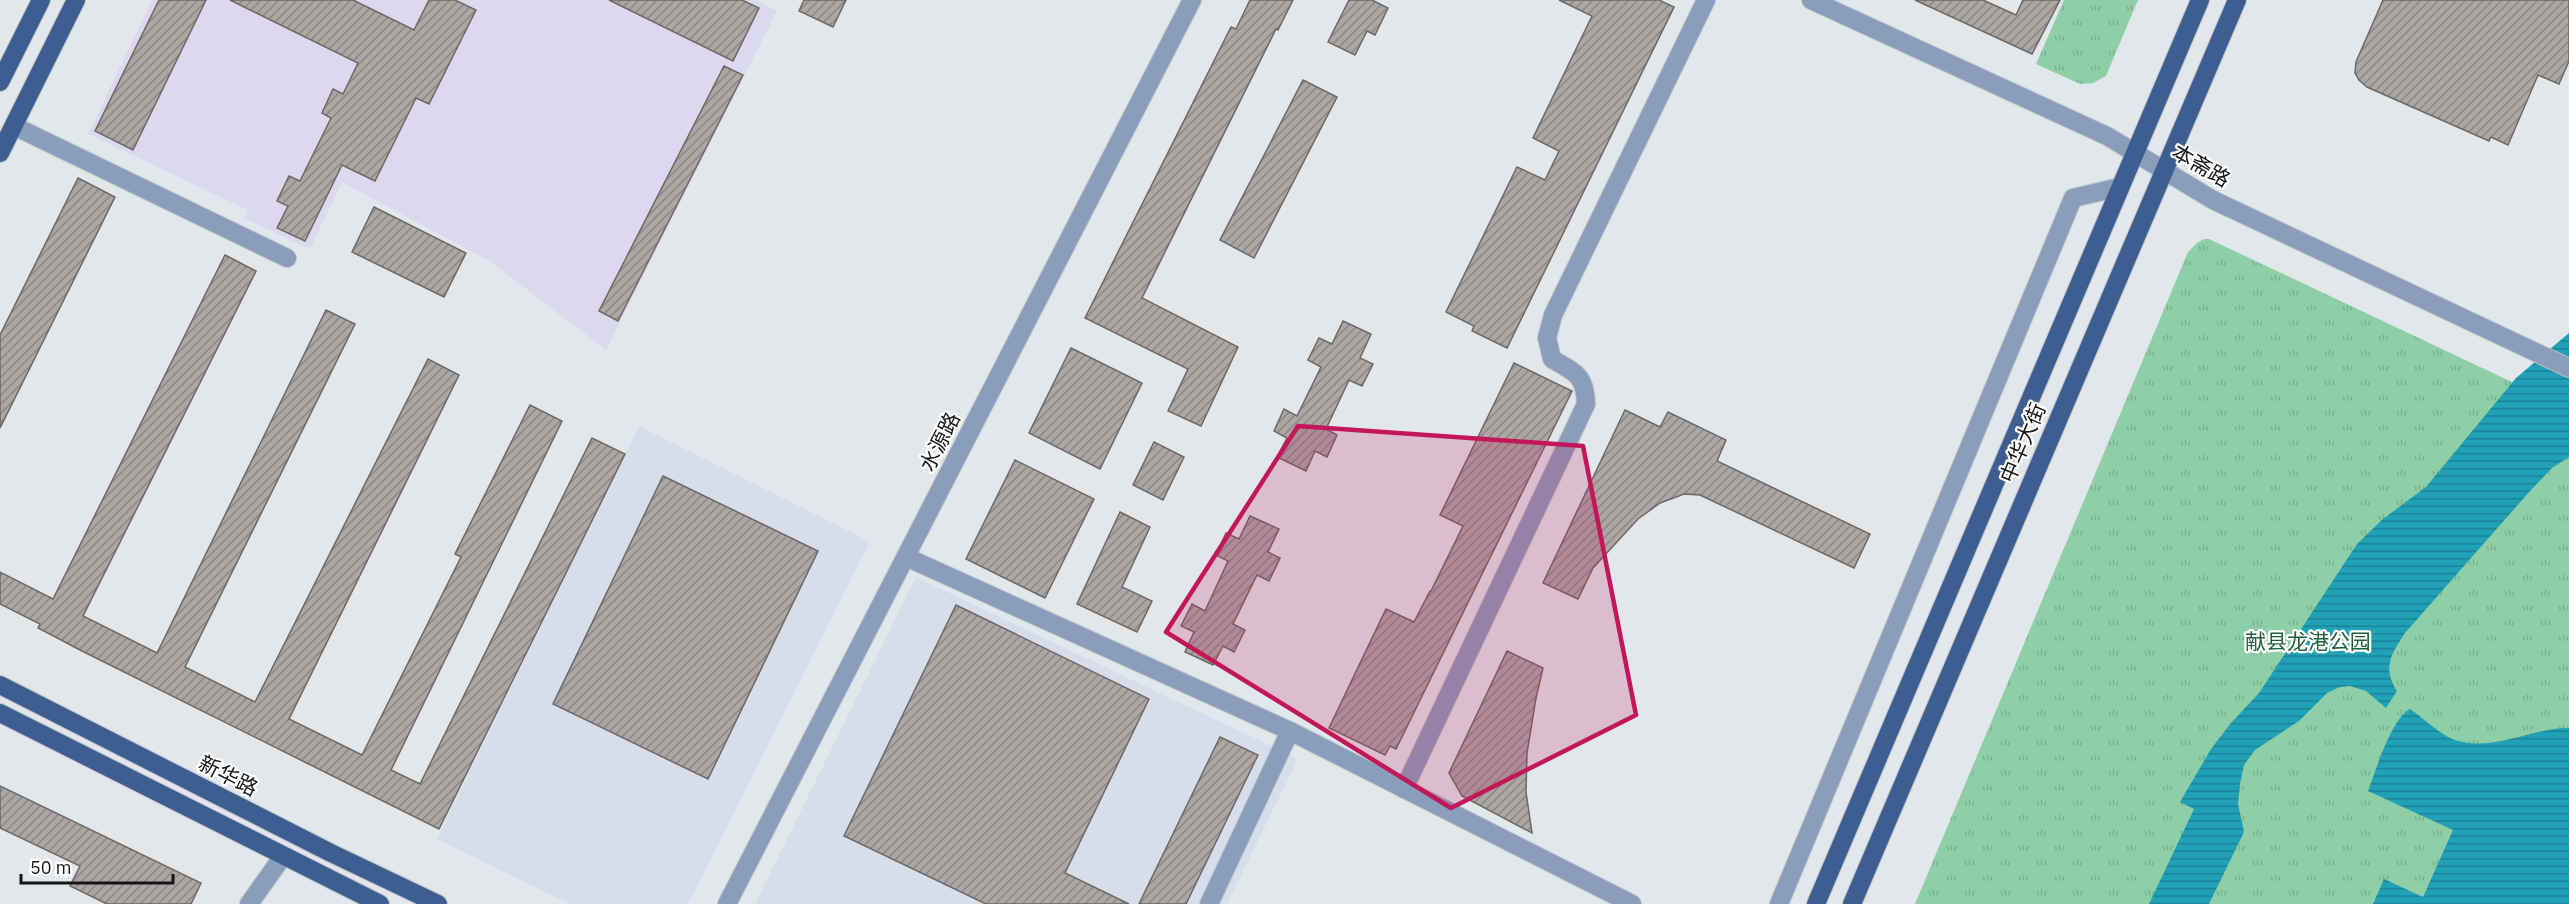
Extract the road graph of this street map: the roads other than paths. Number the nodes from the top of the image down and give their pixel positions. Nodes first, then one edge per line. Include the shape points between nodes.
1 (40, 0) edge
2 (76, 0) edge
3 (1192, 0) edge
4 (1706, 0) edge
5 (1811, 0) edge
6 (2200, 0) edge
7 (2236, 0) edge
8 (0, 82) edge
9 (14, 126) junction
10 (0, 153) edge
11 (2134, 153) junction
12 (2163, 171) junction
13 (2120, 187) junction
14 (287, 258) dead end
15 (2569, 368) edge
16 (906, 557) junction
17 (0, 685) edge
18 (0, 713) edge
19 (1290, 731) junction
20 (1404, 789) junction
21 (283, 856) junction
22 (249, 904) edge
23 (380, 904) edge
24 (438, 904) edge
25 (727, 904) edge
26 (1209, 904) edge
27 (1632, 904) edge
28 (1779, 904) edge
29 (1816, 904) edge
30 (1852, 904) edge

1 - 8 main road
2 - 9 main road
3 - 16 street, 水源路
4 - 20 street via 1553,315 1547,338 1552,359 1575,372 1585,385 1586,404
5 - 11 street, 本斋路 via 2107,136
6 - 11 main road, 中华大街
7 - 12 main road, 中华大街
9 - 10 main road
9 - 14 street
11 - 12 street, 本斋路
11 - 13 main road, 中华大街
12 - 15 street, 本斋路 via 2213,200
12 - 30 main road, 中华大街
13 - 28 street via 2073,198
13 - 29 main road, 中华大街
16 - 19 street
16 - 25 street, 水源路
17 - 24 main road, 新华路
18 - 21 main road
19 - 20 street
19 - 26 street
20 - 27 street
21 - 22 street
21 - 23 main road

